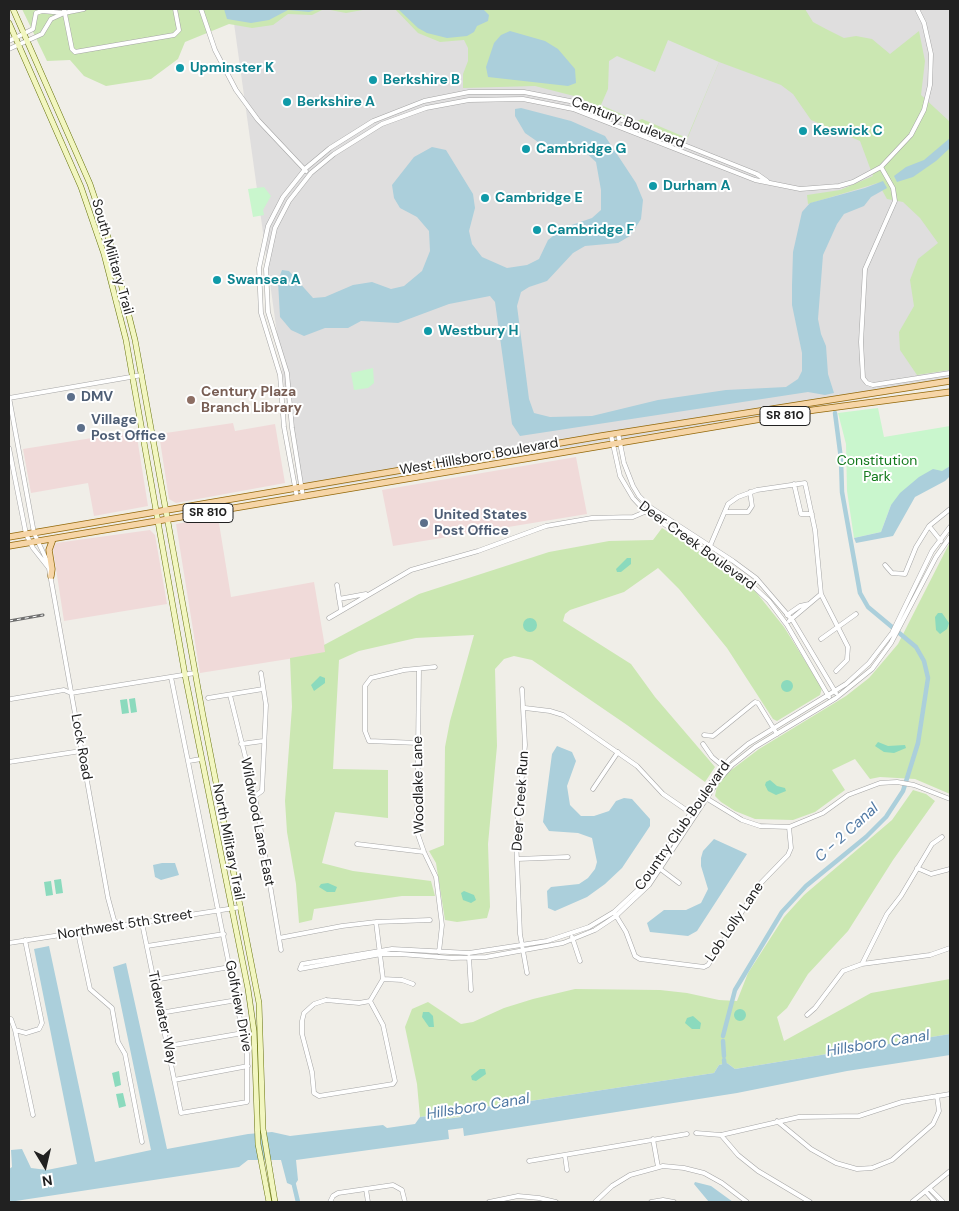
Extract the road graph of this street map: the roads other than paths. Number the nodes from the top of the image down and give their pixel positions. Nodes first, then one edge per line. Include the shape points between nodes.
1 (13, 9) edge
2 (84, 9) edge
3 (175, 9) edge
4 (201, 9) edge
5 (917, 9) edge
6 (64, 11) edge
7 (48, 12) junction
8 (51, 19) junction
9 (9, 23) edge
10 (24, 34) junction
11 (15, 39) junction
12 (9, 41) edge
13 (27, 41) junction
14 (18, 45) junction
15 (9, 48) edge
16 (881, 167) junction
17 (305, 169) junction
18 (310, 174) junction
19 (769, 183) junction
20 (950, 373) edge
21 (142, 375) junction
22 (133, 377) junction
23 (950, 381) edge
24 (950, 392) edge
25 (9, 397) edge
26 (785, 407) junction
27 (761, 420) junction
28 (618, 433) junction
29 (611, 435) junction
30 (620, 443) junction
31 (612, 444) junction
32 (17, 445) junction
33 (9, 447) edge
34 (450, 462) junction
35 (434, 464) junction
36 (439, 474) junction
37 (428, 476) junction
38 (794, 484) junction
39 (302, 487) junction
40 (295, 488) junction
41 (750, 492) junction
42 (300, 497) junction
43 (650, 507) junction
44 (950, 509) edge
45 (166, 510) junction
46 (156, 511) junction
47 (646, 512) junction
48 (725, 512) junction
49 (812, 514) junction
50 (168, 520) junction
51 (158, 521) junction
52 (929, 526) junction
53 (950, 528) edge
54 (34, 532) junction
55 (26, 534) junction
56 (9, 537) edge
57 (950, 537) edge
58 (53, 539) junction
59 (940, 539) junction
60 (37, 541) junction
61 (30, 542) junction
62 (944, 544) junction
63 (9, 546) edge
64 (710, 546) junction
65 (885, 565) dead end
66 (48, 566) junction
67 (50, 576) junction
68 (337, 585) dead end
69 (370, 594) junction
70 (821, 594) junction
71 (339, 598) junction
72 (809, 604) junction
73 (341, 610) junction
74 (787, 614) junction
75 (856, 614) dead end
76 (329, 618) dead end
77 (782, 619) junction
78 (791, 619) junction
79 (786, 623) junction
80 (899, 624) junction
81 (838, 626) junction
82 (821, 639) dead end
83 (889, 642) junction
84 (434, 667) dead end
85 (419, 669) junction
86 (836, 670) dead end
87 (195, 673) junction
88 (261, 673) dead end
89 (185, 675) junction
90 (858, 675) junction
91 (171, 677) junction
92 (862, 678) junction
93 (263, 689) junction
94 (522, 689) dead end
95 (835, 692) junction
96 (71, 693) junction
97 (230, 695) junction
98 (828, 696) junction
99 (838, 697) junction
100 (208, 698) dead end
101 (11, 699) dead end
102 (832, 701) junction
103 (524, 708) junction
104 (774, 728) junction
105 (777, 734) junction
106 (704, 735) dead end
107 (263, 741) junction
108 (418, 743) junction
109 (241, 744) junction
110 (703, 744) dead end
111 (81, 751) junction
112 (618, 752) junction
113 (201, 759) junction
114 (189, 761) junction
115 (9, 762) edge
116 (723, 766) junction
117 (728, 770) junction
118 (593, 789) dead end
119 (255, 796) junction
120 (705, 797) junction
121 (950, 799) edge
122 (693, 815) junction
123 (789, 827) junction
124 (942, 837) dead end
125 (356, 844) dead end
126 (424, 852) junction
127 (568, 858) dead end
128 (517, 859) junction
129 (659, 868) junction
130 (917, 868) junction
131 (950, 869) edge
132 (679, 884) dead end
133 (241, 907) junction
134 (232, 909) junction
135 (218, 911) junction
136 (615, 914) junction
137 (430, 920) dead end
138 (376, 922) junction
139 (142, 923) junction
140 (118, 926) junction
141 (78, 933) junction
142 (224, 934) junction
143 (572, 937) junction
144 (279, 938) junction
145 (25, 940) junction
146 (9, 943) edge
147 (147, 946) junction
148 (523, 948) junction
149 (950, 948) edge
150 (281, 950) dead end
151 (381, 952) junction
152 (439, 952) junction
153 (469, 956) junction
154 (439, 957) junction
155 (580, 961) dead end
156 (862, 964) junction
157 (230, 967) junction
158 (527, 973) dead end
159 (383, 979) junction
160 (154, 980) junction
161 (413, 984) dead end
162 (471, 990) dead end
163 (236, 1000) junction
164 (370, 1001) junction
165 (160, 1013) junction
166 (807, 1015) dead end
167 (9, 1019) edge
168 (15, 1030) junction
169 (243, 1033) junction
170 (168, 1046) junction
171 (248, 1066) junction
172 (174, 1080) junction
173 (950, 1094) edge
174 (937, 1096) junction
175 (181, 1113) joint
176 (32, 1115) dead end
177 (777, 1121) junction
178 (696, 1133) dead end
179 (687, 1134) dead end
180 (721, 1135) junction
181 (653, 1139) junction
182 (142, 1142) dead end
183 (565, 1156) junction
184 (529, 1161) dead end
185 (265, 1167) junction
186 (658, 1167) junction
187 (567, 1170) dead end
188 (950, 1171) edge
189 (366, 1189) junction
190 (930, 1189) junction
191 (926, 1192) junction
192 (268, 1202) edge
193 (275, 1202) edge
194 (330, 1202) edge
195 (368, 1202) edge
196 (405, 1202) edge
197 (489, 1202) edge
198 (556, 1202) edge
199 (595, 1202) edge
200 (650, 1202) edge
201 (674, 1202) edge
202 (747, 1202) edge
203 (810, 1202) edge
204 (912, 1202) edge
205 (935, 1202) edge
206 (943, 1202) edge

1 - 10 street, South Military Trail
2 - 6 street
3 - 6 street via 179,30 174,35 81,52 72,48
4 - 17 street via 215,50 236,90 258,120
5 - 16 street, Century Boulevard via 924,22 931,54 928,98 911,135
6 - 7 street
6 - 8 street
7 - 8 street
7 - 10 street via 36,13 35,25
8 - 13 street via 42,34
9 - 11 street, South Military Trail
10 - 11 street
10 - 13 street, South Military Trail
11 - 12 street
11 - 14 street, South Military Trail
13 - 14 street
13 - 21 street, South Military Trail via 90,184 125,294
14 - 15 street
14 - 22 street, South Military Trail via 82,187 114,290
16 - 19 street, Century Boulevard via 853,182 825,188 792,189
16 - 20 street via 895,195 865,269 861,342 863,378 872,385
17 - 18 street
17 - 19 street, Century Boulevard via 355,131 391,112 443,96 504,91 588,106 757,174
17 - 40 street, Century Boulevard via 283,197 268,226 258,279 261,313 280,374 285,433
18 - 19 street, Century Boulevard via 334,154 393,119 442,104 504,98 545,102 573,109
18 - 39 street, Century Boulevard via 289,200 275,228 265,280 268,312 287,373
21 - 22 street
21 - 45 street, South Military Trail
22 - 25 street
22 - 46 street, South Military Trail
23 - 26 main road, West Hillsboro Boulevard / SR 810
24 - 27 main road, West Hillsboro Boulevard / SR 810
25 - 32 street, Lock Road
26 - 27 main road
26 - 28 main road, West Hillsboro Boulevard / SR 810
27 - 30 main road, West Hillsboro Boulevard / SR 810
28 - 29 main road, West Hillsboro Boulevard / SR 810
28 - 30 street, Deer Creek Boulevard
29 - 31 street, Deer Creek Boulevard
29 - 34 main road, West Hillsboro Boulevard / SR 810
30 - 31 main road, West Hillsboro Boulevard / SR 810
30 - 43 street, Deer Creek Boulevard via 632,486
31 - 36 main road, West Hillsboro Boulevard / SR 810
31 - 47 street, Deer Creek Boulevard via 624,486
32 - 33 street
32 - 54 street, Lock Road
33 - 55 street, Lock Road
34 - 35 main road, West Hillsboro Boulevard / SR 810
34 - 36 main road via 441,468
35 - 37 main road
35 - 39 main road, West Hillsboro Boulevard / SR 810
36 - 37 main road, West Hillsboro Boulevard / SR 810
37 - 42 main road, West Hillsboro Boulevard / SR 810
38 - 41 street
38 - 49 street via 801,514
38 - 49 street via 807,485
39 - 40 main road, West Hillsboro Boulevard / SR 810
39 - 42 street, Century Boulevard
40 - 42 street, Century Boulevard
40 - 45 main road, West Hillsboro Boulevard / SR 810
41 - 48 street via 728,504
41 - 48 street via 752,506 748,512
42 - 50 main road, West Hillsboro Boulevard / SR 810
43 - 47 street
43 - 64 street, Deer Creek Boulevard
44 - 52 street
45 - 46 main road, West Hillsboro Boulevard / SR 810
45 - 50 street, South Military Trail
46 - 51 street, South Military Trail
46 - 54 main road, West Hillsboro Boulevard / SR 810
47 - 69 street via 633,517 592,518 546,526 478,551 411,570
47 - 77 street, Deer Creek Boulevard via 742,576 769,601
48 - 64 street
49 - 70 street
50 - 51 main road, West Hillsboro Boulevard / SR 810
50 - 87 street, North Military Trail
51 - 58 main road, West Hillsboro Boulevard / SR 810
51 - 89 street, North Military Trail
52 - 59 street
52 - 65 street via 905,574 898,576
53 - 59 street, Country Club Boulevard
54 - 55 main road, West Hillsboro Boulevard / SR 810
54 - 60 street, Lock Road
55 - 56 main road, West Hillsboro Boulevard / SR 810
55 - 61 street, Lock Road
57 - 62 street, Country Club Boulevard
58 - 60 main road, West Hillsboro Boulevard / SR 810
58 - 67 main road
59 - 62 street
59 - 80 street, Country Club Boulevard via 923,568
60 - 61 main road, West Hillsboro Boulevard / SR 810
60 - 66 street, Lock Road
61 - 63 main road, West Hillsboro Boulevard / SR 810
61 - 66 street, Lock Road
62 - 80 street, Country Club Boulevard
64 - 74 street, Deer Creek Boulevard via 756,578
66 - 67 street, Lock Road
67 - 96 street, Lock Road
68 - 71 street
69 - 71 street
69 - 73 street
70 - 72 street
70 - 81 street
71 - 73 street
72 - 74 street
72 - 78 street
73 - 76 street
74 - 77 street
74 - 78 street, Deer Creek Boulevard
75 - 81 street
77 - 79 street, Deer Creek Boulevard
78 - 79 street
78 - 95 street, Deer Creek Boulevard
79 - 98 street, Deer Creek Boulevard
80 - 83 street, Country Club Boulevard
81 - 82 street
81 - 86 street via 846,640 848,653 847,660
83 - 90 street, Country Club Boulevard
83 - 92 street, Country Club Boulevard via 881,659
84 - 85 street
85 - 108 street, Woodlake Lane
85 - 108 street via 371,678 365,686 366,738 372,742
87 - 89 street
87 - 133 street, North Military Trail
88 - 93 street
89 - 91 street
89 - 113 street, North Military Trail
90 - 92 street
90 - 95 street, Country Club Boulevard
91 - 96 street
91 - 114 street, North Military Trail
92 - 99 street, Country Club Boulevard
93 - 97 street
93 - 107 street via 266,704
94 - 103 street, Deer Creek Run
95 - 98 street, Country Club Boulevard
95 - 99 street, Deer Creek Boulevard
96 - 101 street via 64,690
96 - 111 street, Lock Road
97 - 100 street
97 - 109 street, Wildwood Lane East
98 - 102 street, Deer Creek Boulevard
98 - 104 street, Country Club Boulevard
99 - 102 street, Country Club Boulevard
102 - 105 street, Country Club Boulevard
103 - 112 street via 563,716
103 - 128 street, Deer Creek Run
104 - 105 street
104 - 106 street via 755,702 712,736
104 - 116 street, Country Club Boulevard
105 - 117 street, Country Club Boulevard via 745,754
107 - 109 street
107 - 119 street via 262,791
108 - 126 street, Woodlake Lane via 417,832
109 - 119 street, Wildwood Lane East
110 - 116 street
111 - 115 street
111 - 140 street, Lock Road via 108,898
112 - 118 street
112 - 122 street via 646,774 663,794
113 - 114 street
113 - 134 street, North Military Trail
114 - 135 street, North Military Trail
116 - 117 street
116 - 120 street, Country Club Boulevard
117 - 120 street, Country Club Boulevard
119 - 144 street, Wildwood Lane East
120 - 122 street, Country Club Boulevard
120 - 123 street via 742,820 760,826
121 - 123 street via 897,782 866,786 823,813
122 - 129 street, Country Club Boulevard
123 - 136 street, Lob Lolly Lane via 791,848 788,855 759,885 704,967 640,959 635,956
124 - 130 street via 932,844
125 - 126 street
126 - 152 street, Woodlake Lane via 436,876 442,925
127 - 128 street
128 - 148 street, Deer Creek Run
129 - 132 street
129 - 136 street, Country Club Boulevard via 643,892
130 - 131 street via 930,874
130 - 156 street via 887,914
133 - 134 street, Northwest 5th Street
133 - 185 street, North Military Trail via 259,1003
134 - 135 street, Northwest 5th Street
134 - 185 street, North Military Trail via 254,1030 257,1130
135 - 139 street, Northwest 5th Street
135 - 142 street, Golfview Drive
136 - 143 street, Country Club Boulevard via 595,930
137 - 138 street
138 - 144 street
138 - 151 street
139 - 140 street, Northwest 5th Street
139 - 147 street, Tidewater Way
140 - 141 street, Northwest 5th Street
141 - 145 street, Northwest 5th Street
141 - 182 street via 90,989 112,1008 118,1042 125,1054
142 - 147 street
142 - 157 street, Golfview Drive
143 - 148 street, Country Club Boulevard
143 - 155 street
144 - 150 street, Wildwood Lane East
145 - 146 street, Northwest 5th Street
145 - 168 street via 42,1023 34,1032
147 - 160 street, Tidewater Way
148 - 153 street, Country Club Boulevard
148 - 158 street, Deer Creek Run
149 - 156 street via 930,955
151 - 151 street, Country Club Boulevard via 302,964 299,967 303,970
151 - 152 street, Country Club Boulevard via 404,948
151 - 154 street, Country Club Boulevard
151 - 159 street
152 - 153 street, Country Club Boulevard
152 - 154 street, Woodlake Lane
153 - 154 street, Country Club Boulevard
153 - 162 street
156 - 166 street via 842,971
157 - 160 street
157 - 163 street, Golfview Drive
159 - 161 street
159 - 164 street
160 - 165 street, Tidewater Way
163 - 165 street
163 - 169 street, Golfview Drive
164 - 164 street via 383,1025 395,1081 384,1086 319,1096 314,1093 302,1034 304,1013 314,1004 326,1000
165 - 170 street, Tidewater Way
167 - 168 street
168 - 176 street
169 - 170 street
169 - 171 street, Golfview Drive
170 - 172 street, Tidewater Way
171 - 172 street
171 - 175 street, Golfview Drive via 246,1102
172 - 175 street, Tidewater Way
173 - 174 street
174 - 177 street via 902,1102 859,1116 799,1117
174 - 177 street via 939,1111 933,1124 892,1160 872,1168 857,1169 836,1163
177 - 180 street
178 - 180 street
179 - 181 street
180 - 203 street via 738,1156
181 - 183 street
181 - 186 street
183 - 184 street
183 - 187 street
185 - 192 street
185 - 193 street
186 - 199 street via 620,1180
186 - 202 street via 704,1173
188 - 190 street
189 - 194 street via 335,1194
189 - 195 street
189 - 196 street via 396,1185 402,1190
190 - 191 street
190 - 206 street
191 - 204 street
191 - 205 street
197 - 198 street via 518,1196
200 - 201 street

